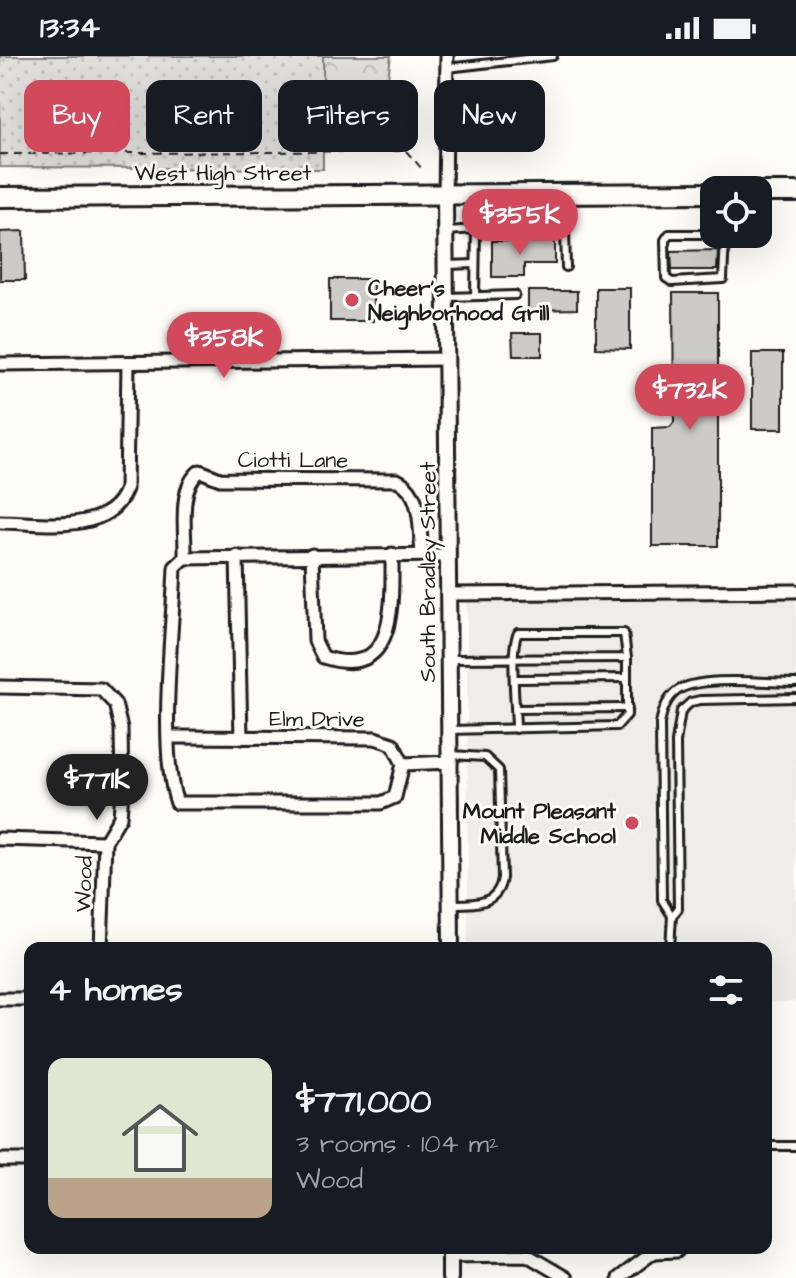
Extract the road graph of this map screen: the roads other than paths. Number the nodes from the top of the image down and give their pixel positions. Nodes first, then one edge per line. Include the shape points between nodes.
1 (553, 56) edge
2 (447, 62) edge
3 (772, 192) edge
4 (796, 192) edge
5 (700, 193) edge
6 (564, 195) junction
7 (445, 196) junction
8 (0, 197) edge
9 (565, 228) junction
10 (476, 229) junction
11 (446, 231) junction
12 (715, 234) edge
13 (475, 264) junction
14 (446, 265) junction
15 (566, 267) dead end
16 (515, 295) dead end
17 (475, 296) junction
18 (447, 297) junction
19 (447, 359) junction
20 (128, 363) junction
21 (0, 364) edge
22 (0, 522) edge
23 (422, 553) junction
24 (392, 554) junction
25 (312, 555) junction
26 (448, 555) junction
27 (237, 556) junction
28 (185, 558) junction
29 (796, 591) edge
30 (448, 594) junction
31 (627, 658) junction
32 (449, 659) junction
33 (515, 659) junction
34 (627, 678) junction
35 (516, 679) junction
36 (796, 683) edge
37 (0, 687) edge
38 (796, 698) edge
39 (628, 708) junction
40 (516, 709) junction
41 (516, 729) junction
42 (450, 730) junction
43 (169, 737) junction
44 (241, 738) junction
45 (451, 759) junction
46 (403, 764) junction
47 (0, 839) edge
48 (105, 842) junction
49 (450, 904) junction
50 (672, 916) junction
51 (101, 942) edge
52 (451, 942) edge
53 (670, 942) edge
54 (0, 999) edge
55 (24, 999) edge
56 (772, 1146) edge
57 (796, 1146) edge
58 (0, 1160) edge
59 (24, 1160) edge
60 (450, 1254) edge
61 (534, 1254) edge
62 (647, 1254) edge
63 (450, 1278) edge
64 (566, 1278) edge
65 (619, 1278) edge

1 - 2 lane
2 - 7 street
3 - 4 main road
5 - 6 main road, West High Street
6 - 7 main road, West High Street
6 - 9 lane
7 - 8 main road, West High Street
7 - 11 street, South Bradley Street
9 - 10 lane
9 - 15 lane
10 - 11 lane
10 - 13 lane
11 - 14 street, South Bradley Street
12 - 12 lane via 725,239 723,279 666,278 669,234
13 - 14 lane
13 - 17 lane
14 - 18 street, South Bradley Street
16 - 17 lane
17 - 18 lane
18 - 19 street, South Bradley Street
19 - 20 street
19 - 26 street, South Bradley Street
20 - 21 street
20 - 22 street via 126,489 121,503 104,517 79,522
23 - 24 street
23 - 26 street
23 - 28 street, Ciotti Lane via 415,496 397,480 220,479 200,471 190,478 186,491
24 - 25 street
24 - 25 street via 386,634 368,658 354,663 323,657 315,641
25 - 27 street
26 - 30 street, South Bradley Street
27 - 28 street
27 - 44 street
28 - 43 street via 175,567
29 - 30 street
30 - 32 street, South Bradley Street
31 - 33 lane
31 - 33 lane via 624,633 524,632 515,638
31 - 34 lane
32 - 33 lane
32 - 42 street, South Bradley Street
33 - 35 lane
34 - 35 lane
34 - 39 lane
35 - 40 lane
36 - 50 lane via 698,683 677,691 665,705 660,724 662,900
37 - 48 street, Wood via 101,689 115,704 121,728 120,817
38 - 50 lane via 700,700 681,711 676,742 678,909
39 - 40 lane
39 - 41 lane via 621,723 611,728
40 - 41 lane
41 - 42 lane
42 - 45 street, South Bradley Street
43 - 44 street, Elm Drive
43 - 46 street via 177,803 381,803 395,797
44 - 46 street, Elm Drive via 375,738 393,744
45 - 46 street
45 - 49 street, South Bradley Street
45 - 49 lane via 485,757 499,770 502,878 497,893 486,902
47 - 48 street
48 - 51 street, Wood
49 - 52 street, South Bradley Street
50 - 53 lane
54 - 55 street
56 - 57 lane
58 - 59 street
60 - 63 street
61 - 64 street
62 - 65 street

